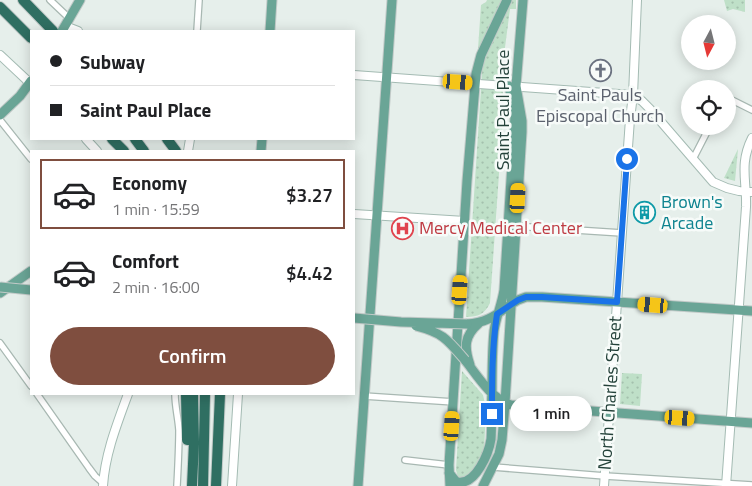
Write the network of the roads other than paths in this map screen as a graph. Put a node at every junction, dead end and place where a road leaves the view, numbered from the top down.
1 (24, 0) edge
2 (50, 0) edge
3 (80, 0) edge
4 (199, 0) edge
5 (272, 0) edge
6 (392, 0) edge
7 (508, 0) edge
8 (523, 0) edge
9 (637, 0) edge
10 (0, 7) edge
11 (60, 27) edge
12 (74, 30) edge
13 (197, 30) edge
14 (270, 30) edge
15 (30, 37) edge
16 (0, 54) edge
17 (355, 75) edge
18 (386, 77) junction
19 (30, 82) edge
20 (30, 84) edge
21 (475, 84) junction
22 (512, 86) junction
23 (633, 95) junction
24 (736, 102) edge
25 (752, 110) edge
26 (0, 115) edge
27 (0, 120) edge
28 (706, 135) edge
29 (752, 138) edge
30 (87, 140) edge
31 (113, 140) edge
32 (96, 150) edge
33 (123, 150) edge
34 (30, 158) edge
35 (694, 159) junction
36 (748, 191) edge
37 (355, 214) edge
38 (376, 215) junction
39 (465, 221) junction
40 (512, 226) junction
41 (622, 233) junction
42 (30, 271) edge
43 (0, 287) edge
44 (30, 290) edge
45 (0, 294) edge
46 (617, 302) junction
47 (512, 304) junction
48 (739, 310) junction
49 (752, 311) edge
50 (497, 314) junction
51 (355, 317) edge
52 (355, 317) edge
53 (369, 317) junction
54 (401, 322) junction
55 (479, 323) junction
56 (509, 337) junction
57 (0, 343) edge
58 (468, 363) junction
59 (30, 385) edge
60 (492, 392) junction
61 (38, 395) edge
62 (128, 395) edge
63 (175, 395) edge
64 (186, 395) edge
65 (193, 395) edge
66 (205, 395) edge
67 (220, 395) edge
68 (238, 395) edge
69 (364, 396) junction
70 (454, 402) junction
71 (505, 403) junction
72 (609, 413) junction
73 (731, 422) junction
74 (752, 424) edge
75 (405, 460) dead end
76 (493, 466) junction
77 (449, 469) junction
78 (605, 476) junction
79 (103, 485) edge
80 (726, 485) edge
81 (752, 485) edge
82 (177, 486) edge
83 (188, 486) edge
84 (192, 486) edge
85 (203, 486) edge
86 (216, 486) edge
87 (232, 486) edge
88 (358, 486) edge
89 (450, 486) edge
90 (484, 486) edge
91 (604, 486) edge

1 - 11 highway
2 - 11 street
3 - 11 main road
4 - 13 street
5 - 14 main road
6 - 18 main road
7 - 21 main road
8 - 22 main road, Saint Paul Place
9 - 23 main road, North Charles Street
10 - 15 highway
11 - 12 main road
16 - 19 main road
17 - 18 main road
18 - 21 main road
18 - 38 main road
20 - 26 main road
21 - 22 main road
21 - 39 main road
22 - 23 main road
22 - 40 main road, Saint Paul Place
23 - 35 main road
23 - 41 main road, North Charles Street
24 - 25 street
27 - 34 street
28 - 35 street
29 - 36 main road
30 - 32 main road
31 - 33 highway
35 - 36 main road
36 - 48 main road
37 - 38 main road
38 - 39 main road
38 - 53 main road
39 - 70 main road
40 - 41 street
40 - 47 main road, Saint Paul Place
40 - 50 main road, Saint Paul Place
41 - 46 main road, North Charles Street
42 - 45 main road
43 - 44 main road, bridge
46 - 47 main road
46 - 48 main road
46 - 72 main road, North Charles Street
47 - 50 main road
47 - 56 main road, Saint Paul Place
48 - 49 main road
48 - 73 main road
50 - 55 main road
50 - 56 main road
50 - 60 main road, Saint Paul Place
51 - 53 street
52 - 54 main road, bridge
53 - 69 main road
54 - 55 main road, bridge
54 - 58 main road, bridge
55 - 58 main road
56 - 71 main road, Saint Paul Place
57 - 59 street
58 - 60 main road
60 - 71 main road
60 - 77 main road, Saint Paul Place
61 - 79 street
62 - 79 main road
63 - 82 street
64 - 83 highway
65 - 84 highway
66 - 85 highway
67 - 86 highway
68 - 87 main road
69 - 70 street
69 - 88 main road
70 - 77 main road
71 - 72 main road
71 - 76 main road, Saint Paul Place
72 - 73 main road
72 - 78 main road, North Charles Street
73 - 74 main road
73 - 80 main road
75 - 77 street
76 - 78 street
76 - 90 main road, Saint Paul Place
77 - 89 main road
78 - 80 street
78 - 91 main road, North Charles Street
80 - 81 street

